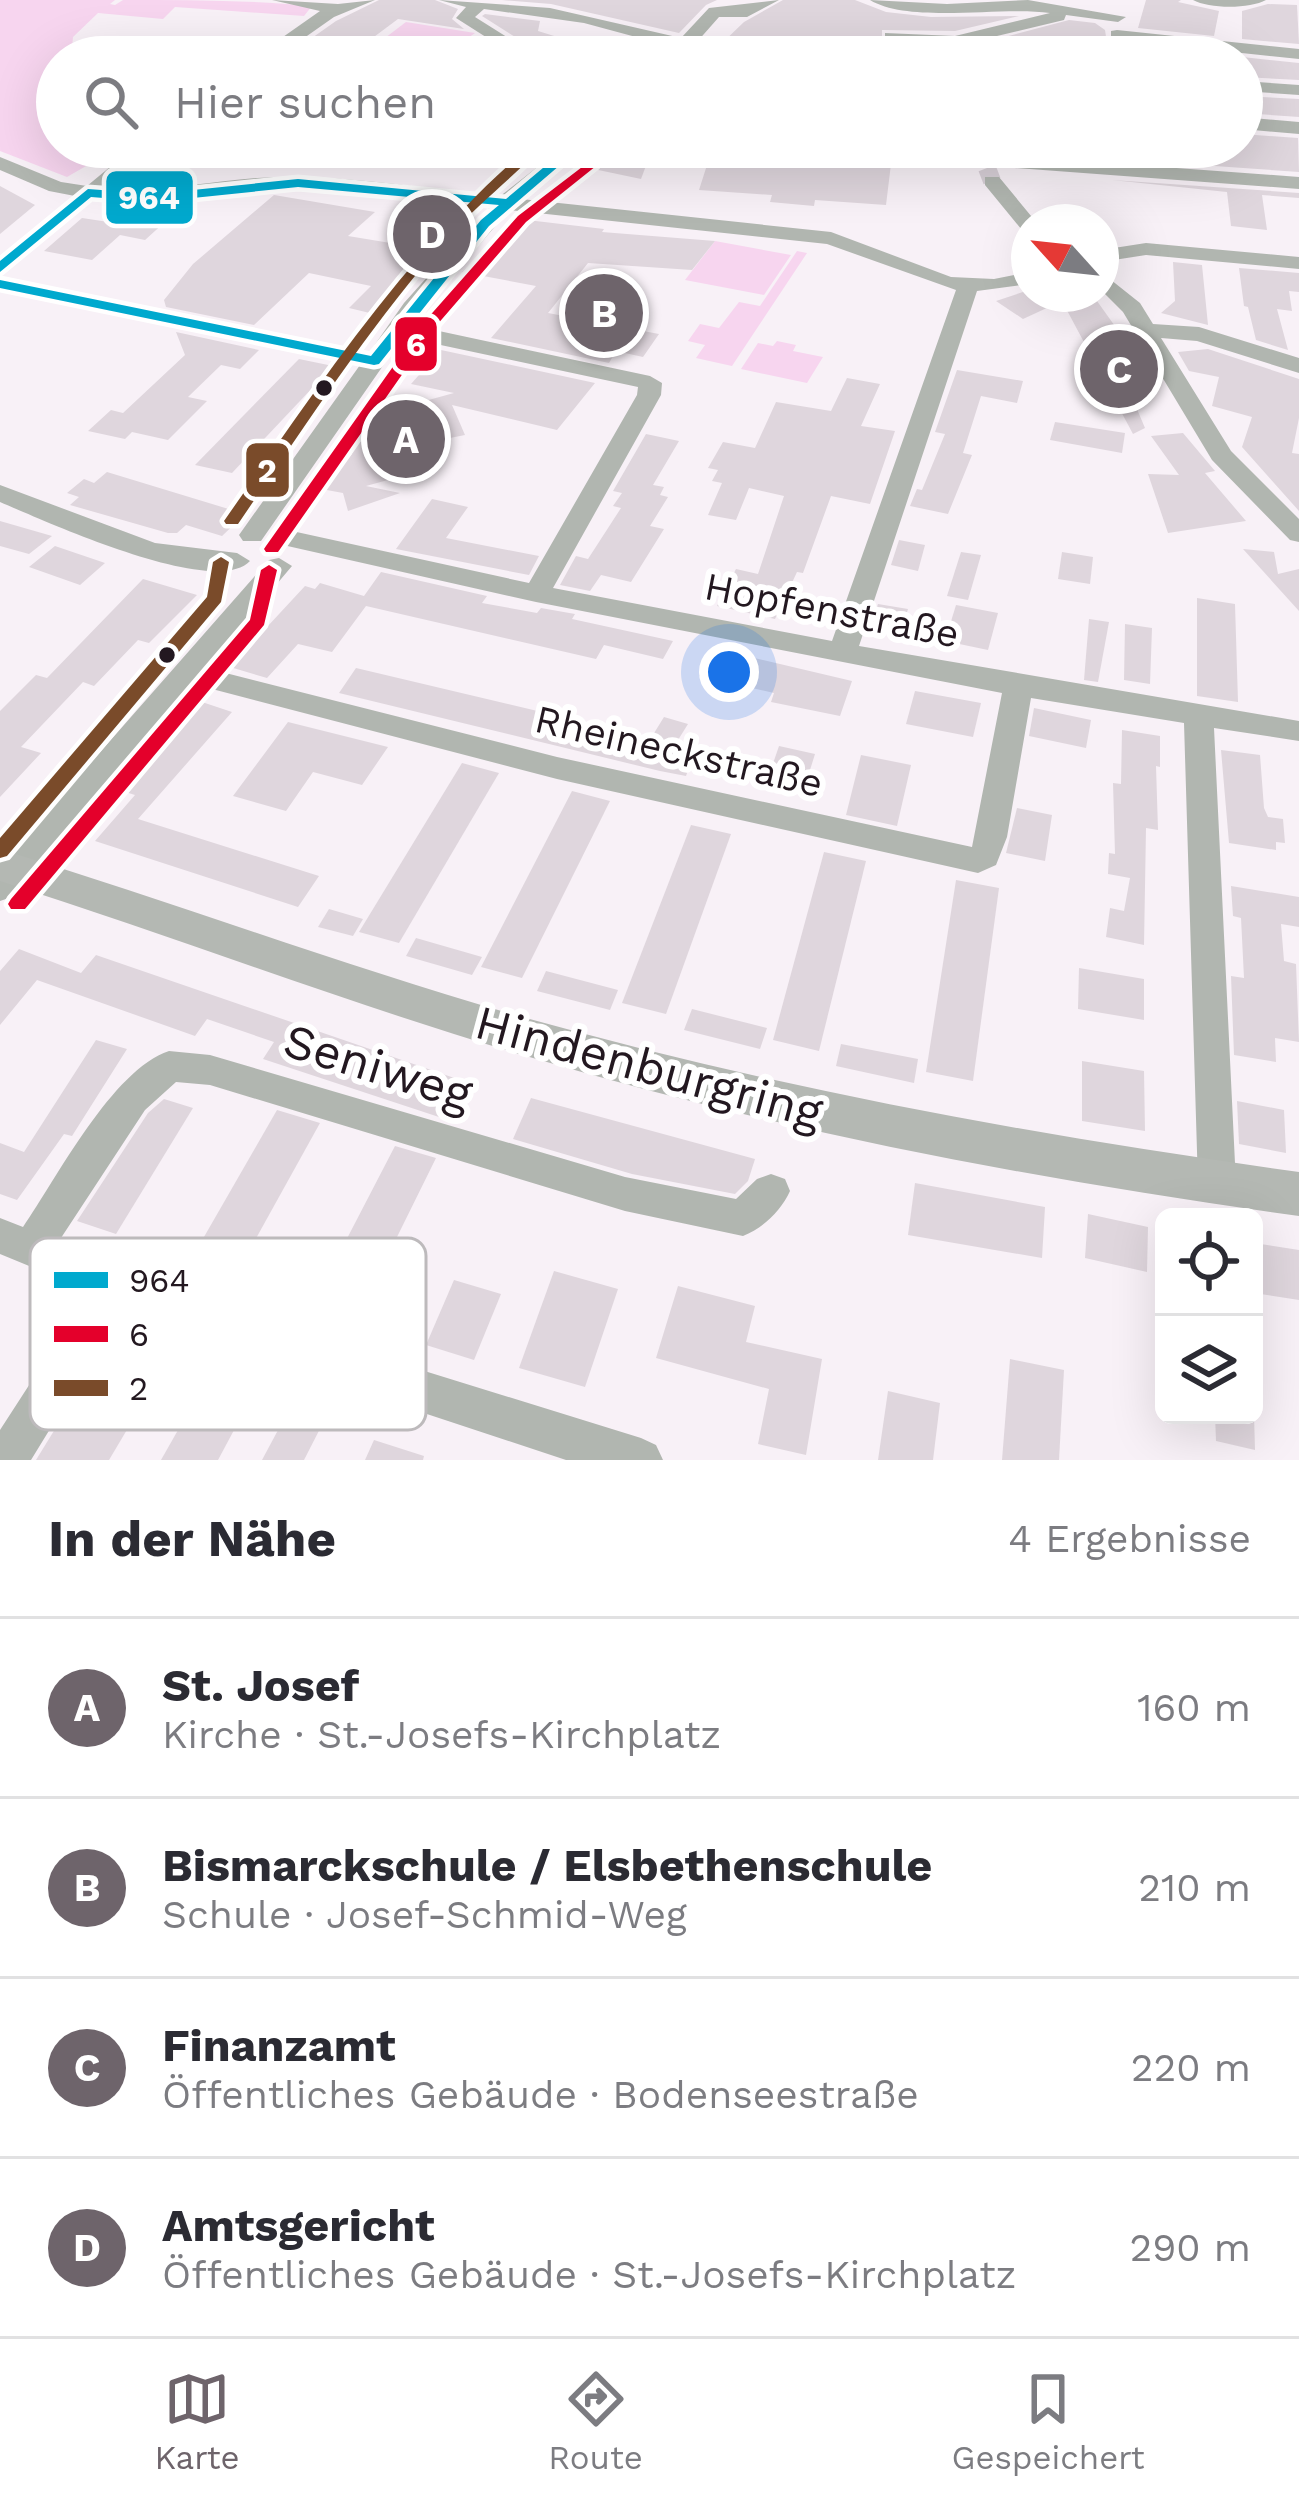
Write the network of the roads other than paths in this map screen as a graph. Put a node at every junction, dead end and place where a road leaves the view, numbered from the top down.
1 (280, 0) edge
2 (367, 0) edge
3 (447, 0) edge
4 (571, 0) edge
5 (878, 0) edge
6 (1201, 0) edge
7 (1258, 0) edge
8 (481, 4) junction
9 (762, 5) edge
10 (714, 6) edge
11 (916, 6) junction
12 (338, 9) junction
13 (553, 12) junction
14 (1065, 12) junction
15 (1119, 21) edge
16 (297, 36) edge
17 (495, 36) edge
18 (658, 36) edge
19 (693, 36) edge
20 (890, 36) edge
21 (975, 36) edge
22 (1201, 36) edge
23 (1263, 47) edge
24 (1299, 54) edge
25 (1263, 87) edge
26 (1299, 90) edge
27 (1263, 125) edge
28 (1299, 128) edge
29 (0, 163) edge
30 (120, 168) edge
31 (549, 168) edge
32 (986, 168) tunnel mouth
33 (1118, 168) edge
34 (1299, 183) edge
35 (88, 193) junction
36 (506, 202) junction
37 (1013, 204) edge
38 (1119, 253) edge
39 (1299, 263) edge
40 (0, 268) edge
41 (1011, 280) edge
42 (0, 284) edge
43 (968, 286) junction
44 (1119, 299) edge
45 (396, 329) junction
46 (1146, 330) junction
47 (374, 361) junction
48 (1299, 366) edge
49 (0, 494) edge
50 (283, 494) junction
51 (1299, 534) edge
52 (286, 550) junction
53 (244, 551) junction
54 (536, 593) junction
55 (238, 608) junction
56 (843, 651) junction
57 (186, 674) junction
58 (1018, 686) junction
59 (1199, 717) junction
60 (1299, 731) edge
61 (5, 875) edge
62 (1217, 1184) junction
63 (772, 1191) dead end
64 (1299, 1194) edge
65 (15, 1243) edge
66 (426, 1395) edge
67 (30, 1422) edge
68 (6, 1460) edge
69 (641, 1460) edge

1 - 12 street
2 - 12 street
3 - 8 street
4 - 13 street
5 - 11 street
6 - 7 street
8 - 13 street
8 - 17 street
9 - 10 street
10 - 19 street
11 - 14 street
11 - 20 street
12 - 16 street
13 - 18 street
14 - 15 street
14 - 21 street
15 - 22 street
23 - 24 street
25 - 26 street
27 - 28 street
29 - 35 street
30 - 35 street
31 - 36 street
32 - 37 street
33 - 34 street
35 - 36 street
35 - 40 street
36 - 43 street
36 - 45 street
38 - 39 street
41 - 43 street
42 - 47 street
43 - 56 street
44 - 46 street
45 - 47 street
45 - 54 street
46 - 48 street
46 - 51 street
47 - 50 street
49 - 53 street
50 - 52 street
50 - 53 street
52 - 53 street, Hopfenstraße
52 - 54 street, Hopfenstraße
52 - 55 street
53 - 55 street
54 - 56 street, Hopfenstraße
55 - 57 street
56 - 58 street, Hopfenstraße
57 - 58 street, Rheineckstraße
57 - 61 street
58 - 59 street, Hopfenstraße
59 - 60 street, Hopfenstraße
59 - 62 street
61 - 62 main road, Hindenburgring
62 - 64 main road, Hindenburgring
63 - 65 street, Seniweg
66 - 69 street
67 - 68 street

